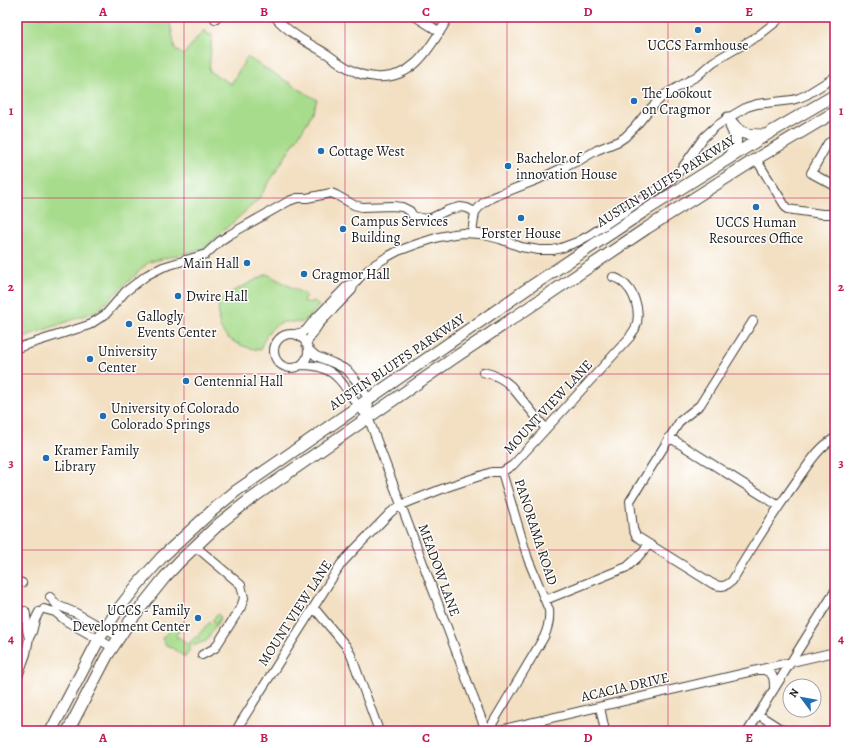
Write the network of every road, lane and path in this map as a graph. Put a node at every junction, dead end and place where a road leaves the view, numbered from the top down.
1 (275, 17) edge
2 (416, 17) edge
3 (449, 17) edge
4 (777, 21) dead end
5 (440, 32) junction
6 (835, 77) edge
7 (835, 95) edge
8 (835, 112) edge
9 (728, 118) junction
10 (766, 135) junction
11 (835, 139) edge
12 (728, 159) junction
13 (756, 160) junction
14 (835, 186) edge
15 (835, 208) edge
16 (475, 212) junction
17 (472, 233) junction
18 (613, 277) dead end
19 (354, 284) junction
20 (753, 321) dead end
21 (295, 334) junction
22 (307, 347) junction
23 (17, 348) edge
24 (301, 365) junction
25 (484, 372) dead end
26 (369, 398) junction
27 (358, 406) junction
28 (368, 417) junction
29 (546, 429) junction
30 (669, 437) junction
31 (835, 438) edge
32 (502, 472) junction
33 (401, 505) junction
34 (779, 506) junction
35 (649, 544) junction
36 (196, 546) junction
37 (835, 591) edge
38 (50, 597) dead end
39 (545, 600) junction
40 (314, 608) junction
41 (25, 611) dead end
42 (106, 629) junction
43 (119, 637) junction
44 (29, 638) junction
45 (99, 639) junction
46 (112, 647) junction
47 (835, 652) edge
48 (202, 655) dead end
49 (791, 663) junction
50 (762, 669) junction
51 (17, 679) edge
52 (774, 689) junction
53 (600, 707) junction
54 (758, 714) junction
55 (51, 731) edge
56 (68, 731) edge
57 (236, 731) edge
58 (379, 731) edge
59 (487, 731) edge
60 (495, 731) edge
61 (605, 731) edge
62 (748, 731) edge
63 (784, 731) edge

1 - 5 street
2 - 5 street
3 - 5 street
4 - 16 street
6 - 9 street
7 - 10 main road, AUSTIN BLUFFS PARKWAY
8 - 13 main road, AUSTIN BLUFFS PARKWAY
9 - 10 main road
9 - 12 main road
9 - 17 street
10 - 12 main road, AUSTIN BLUFFS PARKWAY
10 - 13 main road
11 - 14 street
12 - 26 main road, AUSTIN BLUFFS PARKWAY
13 - 15 street
13 - 28 main road, AUSTIN BLUFFS PARKWAY
16 - 17 street
16 - 23 street
17 - 19 street
18 - 29 street, MOUNT VIEW LANE
19 - 21 street
19 - 22 street
20 - 30 street
21 - 22 street
21 - 24 street
22 - 24 street
22 - 26 street
24 - 27 street, MEADOW LANE
25 - 29 street
26 - 27 main road, AUSTIN BLUFFS PARKWAY
26 - 28 street, MEADOW LANE
27 - 28 street, MEADOW LANE
27 - 42 main road, AUSTIN BLUFFS PARKWAY
28 - 33 street, MEADOW LANE
28 - 36 main road, AUSTIN BLUFFS PARKWAY
29 - 32 street, MOUNT VIEW LANE
30 - 34 street
30 - 35 street
31 - 34 street
32 - 33 street, MOUNT VIEW LANE
32 - 39 street, PANORAMA ROAD
33 - 40 street, MOUNT VIEW LANE
33 - 59 street, MEADOW LANE
34 - 35 street
35 - 39 street
36 - 43 main road, AUSTIN BLUFFS PARKWAY
36 - 48 street
37 - 49 street
38 - 42 street
39 - 59 street, PANORAMA ROAD
40 - 57 street, MOUNT VIEW LANE
40 - 58 street
41 - 44 street
42 - 43 street
42 - 45 main road, AUSTIN BLUFFS PARKWAY
43 - 46 main road, AUSTIN BLUFFS PARKWAY
44 - 45 street
44 - 51 street
45 - 46 street
45 - 55 main road, AUSTIN BLUFFS PARKWAY
46 - 56 main road, AUSTIN BLUFFS PARKWAY
47 - 49 street, ACACIA DRIVE
49 - 50 street, ACACIA DRIVE
49 - 52 street
50 - 52 street
50 - 53 street, ACACIA DRIVE
52 - 54 street
53 - 60 street, ACACIA DRIVE
53 - 61 street
54 - 62 street
54 - 63 street

